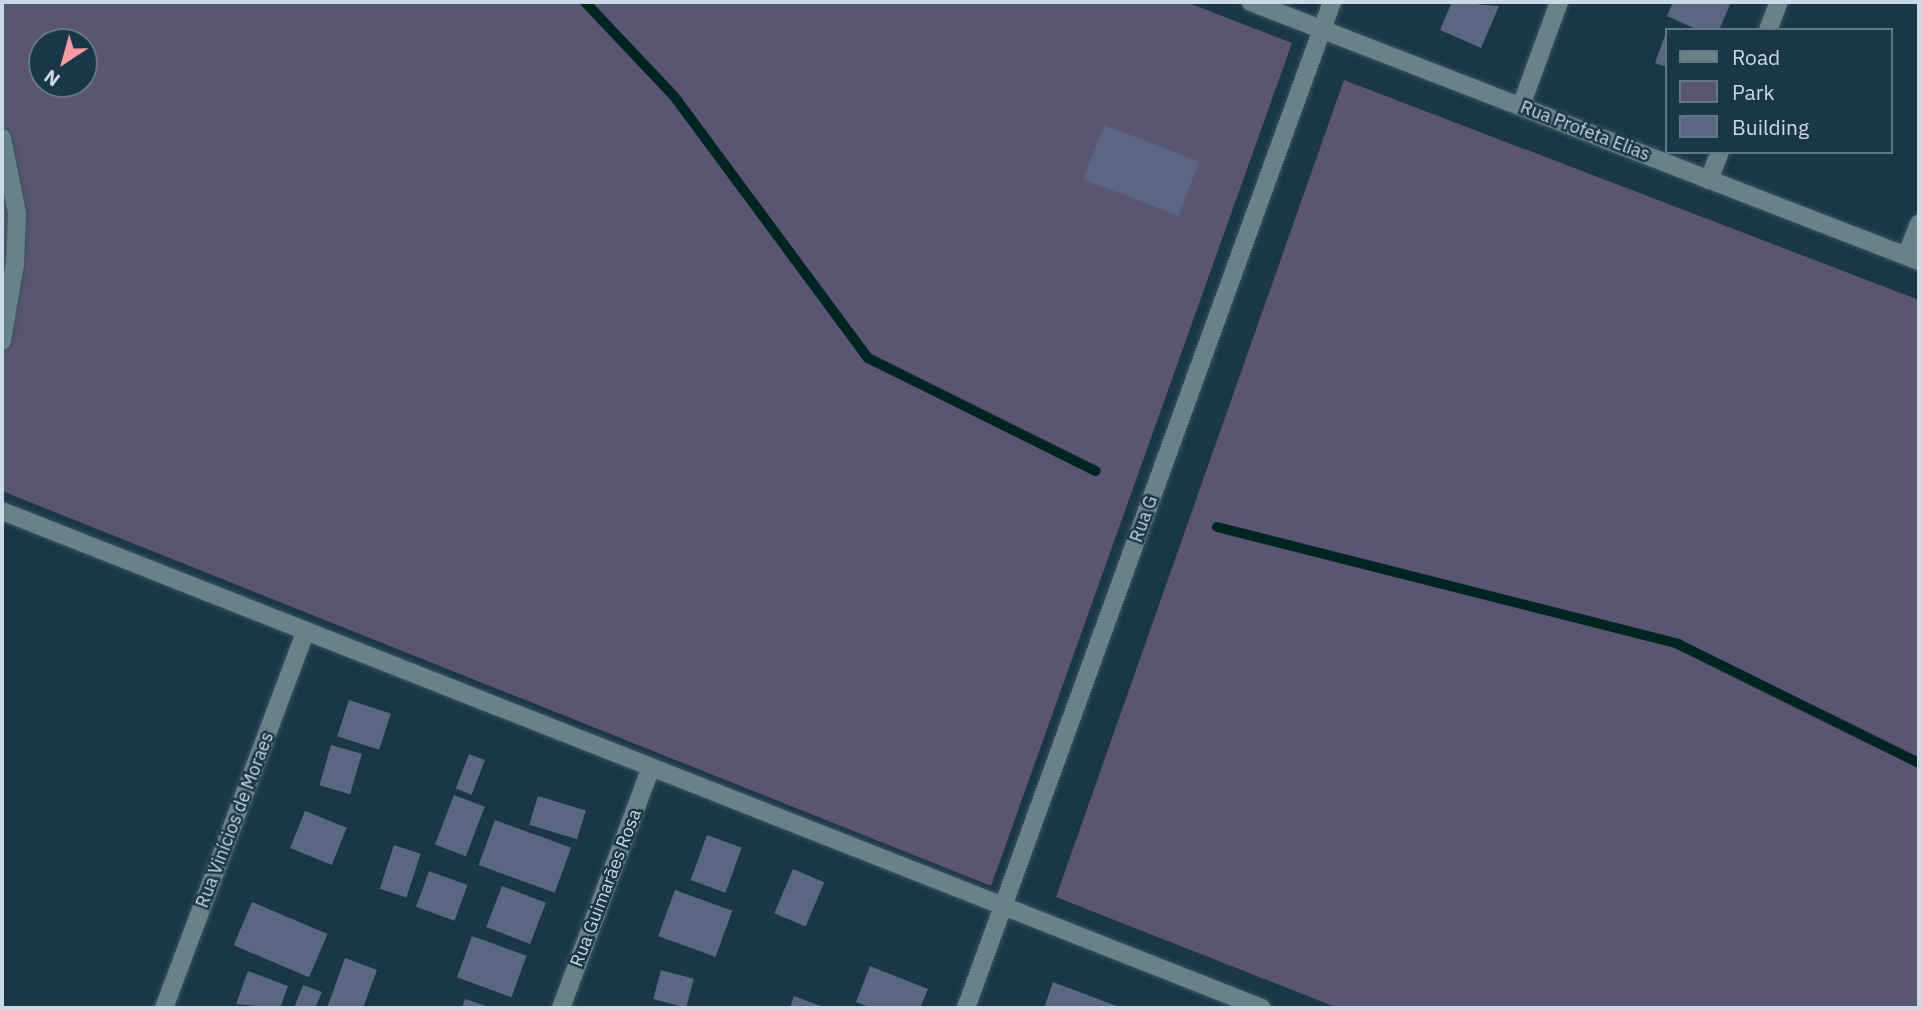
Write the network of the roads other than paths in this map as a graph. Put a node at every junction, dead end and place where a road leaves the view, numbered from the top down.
1 (1251, 2) edge
2 (1332, 2) edge
3 (1559, 2) edge
4 (1779, 2) edge
5 (1769, 28) edge
6 (1322, 29) junction
7 (1521, 106) junction
8 (2, 138) edge
9 (1719, 154) edge
10 (1709, 180) junction
11 (1919, 223) edge
12 (1913, 258) edge
13 (2, 341) edge
14 (2, 511) edge
15 (306, 631) junction
16 (651, 767) junction
17 (1004, 905) junction
18 (164, 1008) edge
19 (561, 1008) edge
20 (966, 1008) edge
21 (1262, 1008) edge

1 - 6 street, Rua Profeta Elias
2 - 6 street, Rua G
3 - 7 street
4 - 5 street
6 - 7 street, Rua Profeta Elias
6 - 17 street, Rua G
7 - 10 street, Rua Profeta Elias
8 - 13 street
9 - 10 street
10 - 12 street, Rua Profeta Elias
11 - 12 street
14 - 15 street
15 - 16 street
15 - 18 street, Rua Vinícios de Moraes
16 - 17 street
16 - 19 street, Rua Guimarães Rosa
17 - 20 street, Rua G
17 - 21 street

